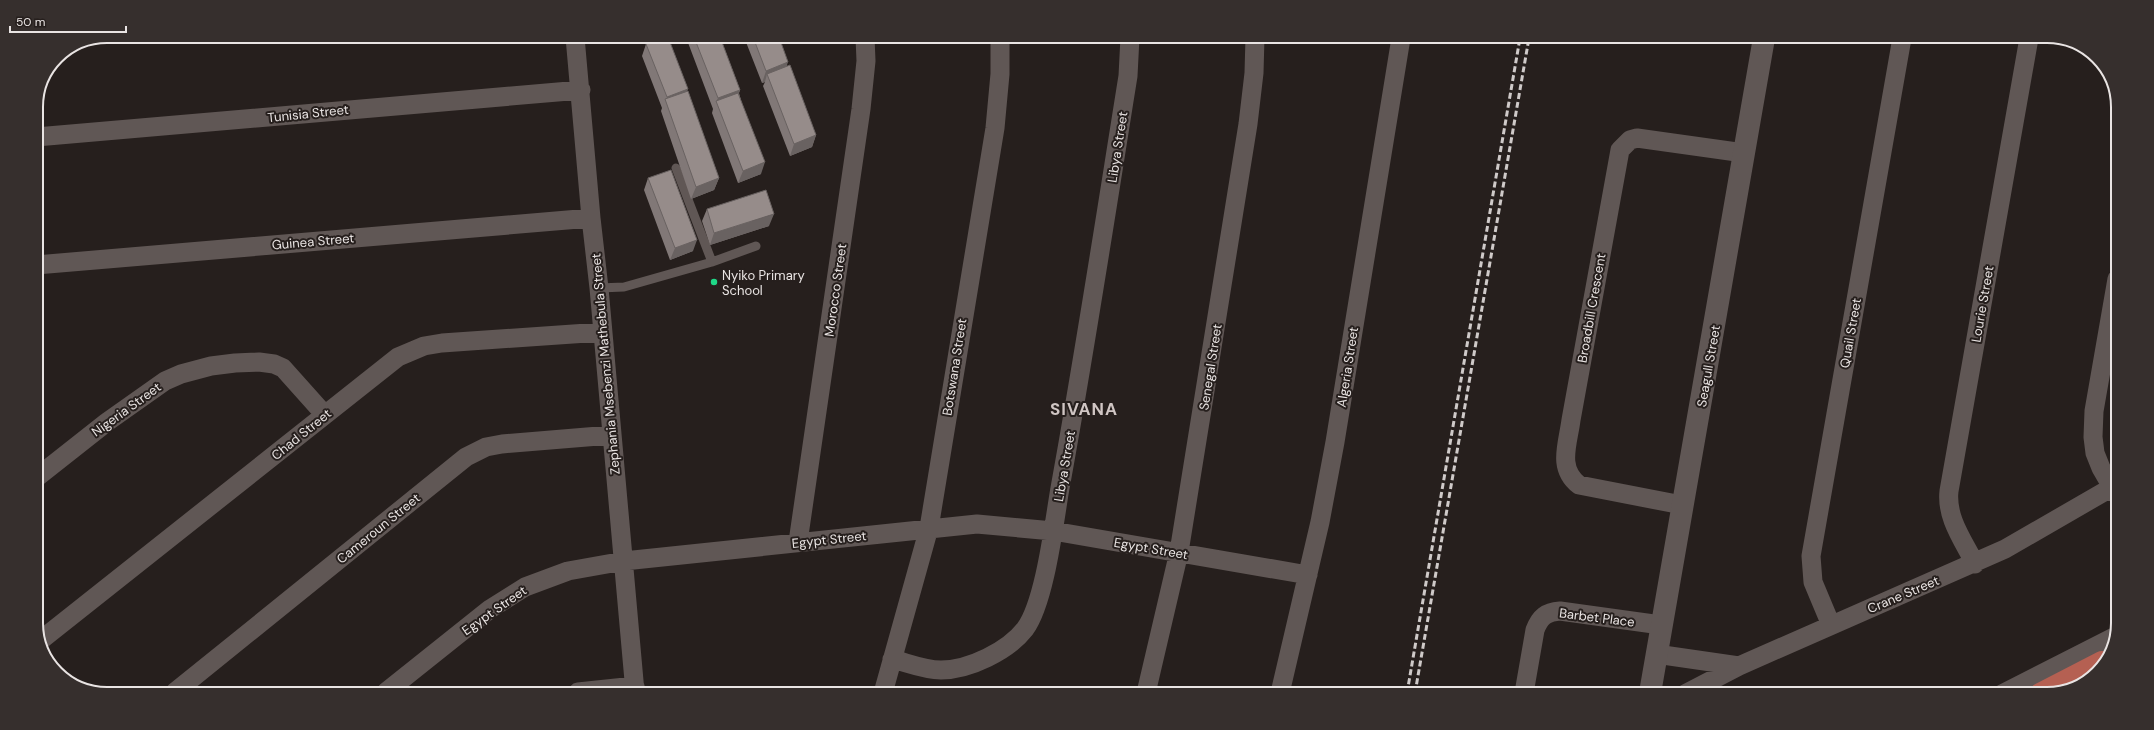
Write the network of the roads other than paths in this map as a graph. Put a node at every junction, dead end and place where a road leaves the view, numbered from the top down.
1 (575, 43) edge
2 (865, 43) edge
3 (1000, 43) edge
4 (1130, 43) edge
5 (1255, 43) edge
6 (1400, 43) edge
7 (1763, 43) edge
8 (1901, 43) edge
9 (2027, 43) edge
10 (581, 90) junction
11 (43, 136) edge
12 (1744, 153) junction
13 (676, 168) dead end
14 (591, 218) junction
15 (756, 246) dead end
16 (712, 262) junction
17 (43, 263) edge
18 (599, 288) junction
19 (2111, 313) edge
20 (602, 332) junction
21 (325, 415) junction
22 (611, 435) junction
23 (43, 473) edge
24 (2111, 482) edge
25 (2111, 491) edge
26 (1682, 504) junction
27 (929, 528) junction
28 (1052, 531) junction
29 (798, 542) junction
30 (1179, 552) junction
31 (624, 561) junction
32 (1975, 564) junction
33 (1308, 575) junction
34 (1662, 625) junction
35 (1831, 625) junction
36 (45, 637) edge
37 (2109, 640) edge
38 (1656, 654) junction
39 (892, 659) junction
40 (1738, 666) junction
41 (2094, 666) edge
42 (2055, 686) edge
43 (181, 687) edge
44 (392, 687) edge
45 (635, 687) edge
46 (884, 687) edge
47 (1147, 687) edge
48 (1281, 687) edge
49 (1525, 687) edge
50 (1651, 687) edge
51 (1698, 687) edge
52 (2016, 687) edge

1 - 10 street, Zephania Msebenzi Mathebula Street
2 - 29 street, Morocco Street
3 - 27 street, Botswana Street
4 - 28 street, Libya Street
5 - 30 street, Senegal Street
6 - 33 street, Algeria Street
7 - 12 street, Seagull Street
8 - 35 street, Quail Street
9 - 32 street, Lourie Street
10 - 11 street, Tunisia Street
10 - 14 street, Zephania Msebenzi Mathebula Street
12 - 26 street, Seagull Street
12 - 26 street, Broadbill Crescent
13 - 16 lane
14 - 17 street, Guinea Street
14 - 18 street, Zephania Msebenzi Mathebula Street
15 - 16 lane
16 - 18 lane
18 - 20 street, Zephania Msebenzi Mathebula Street
19 - 24 street
20 - 21 street, Chad Street
20 - 22 street, Zephania Msebenzi Mathebula Street
21 - 23 street, Nigeria Street
21 - 36 street, Chad Street
22 - 31 street, Zephania Msebenzi Mathebula Street
22 - 43 street, Cameroun Street
25 - 32 street, Crane Street
26 - 34 street, Seagull Street
27 - 28 street, Egypt Street
27 - 29 street, Egypt Street
27 - 39 street, Botswana Street
28 - 30 street, Egypt Street
28 - 39 street, Libya Street
29 - 31 street, Egypt Street
30 - 33 street, Egypt Street
30 - 47 street, Senegal Street
31 - 44 street, Egypt Street
31 - 45 street, Zephania Msebenzi Mathebula Street
32 - 35 street, Crane Street
33 - 48 street, Algeria Street
34 - 38 street, Seagull Street
34 - 49 street, Barbet Place
35 - 40 street, Crane Street
37 - 52 street
38 - 40 street
38 - 50 street, Seagull Street
39 - 46 street, Botswana Street
40 - 51 street, Crane Street
41 - 42 main road

